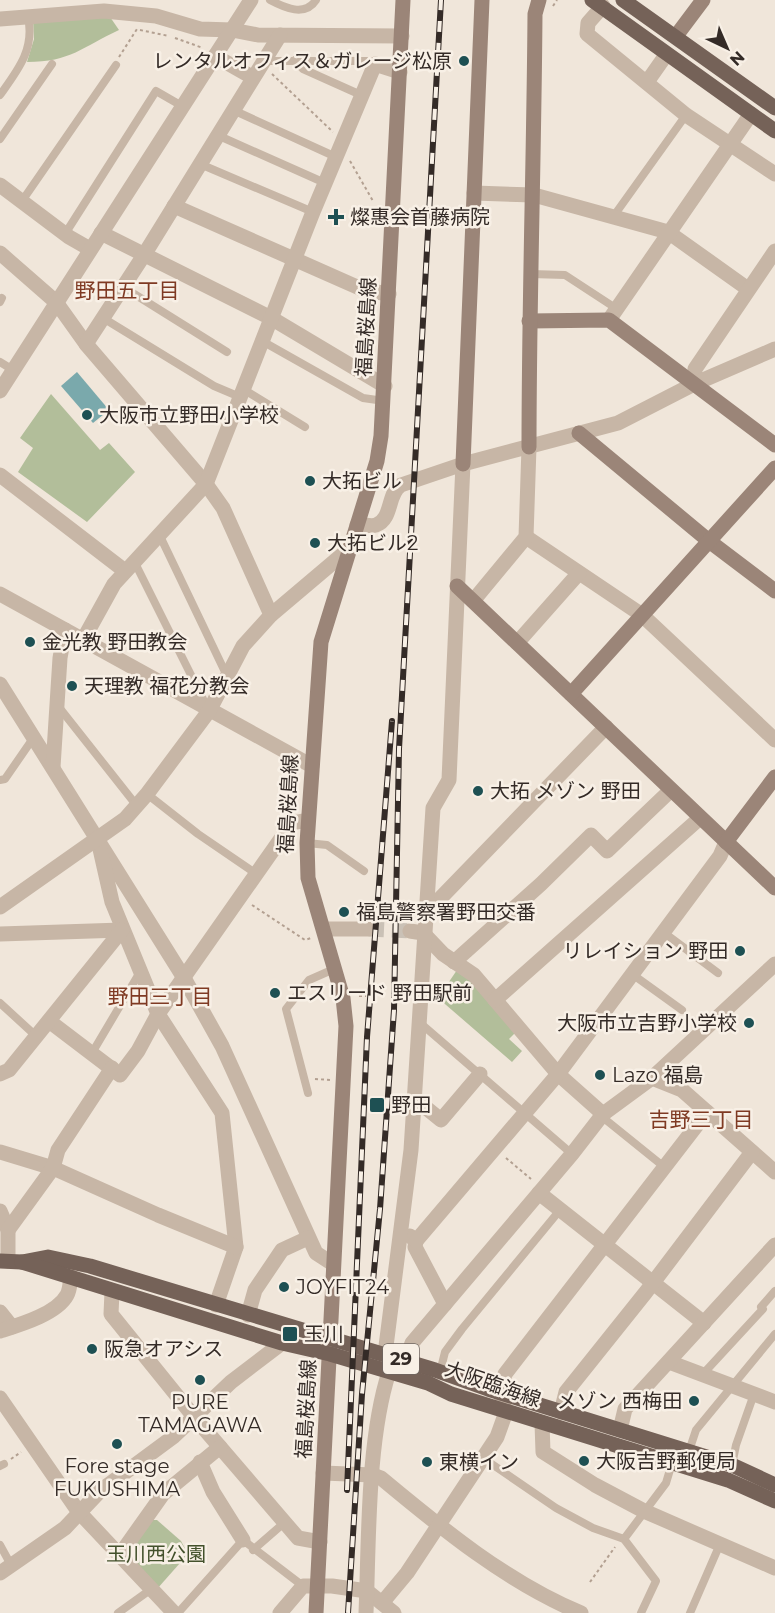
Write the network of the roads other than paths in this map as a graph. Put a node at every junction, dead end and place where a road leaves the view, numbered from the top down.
1 (251, 0) edge
2 (270, 0) edge
3 (316, 0) edge
4 (403, 0) edge
5 (482, 0) edge
6 (623, 0) edge
7 (703, 0) edge
8 (546, 3) edge
9 (597, 3) edge
10 (28, 17) junction
11 (0, 19) edge
12 (232, 30) junction
13 (280, 35) junction
14 (402, 36) junction
15 (675, 36) junction
16 (216, 54) junction
17 (666, 55) junction
18 (295, 60) junction
19 (52, 64) dead end
20 (375, 64) junction
21 (116, 65) road end
22 (259, 69) junction
23 (400, 72) junction
24 (647, 82) junction
25 (0, 95) edge
26 (362, 95) junction
27 (182, 106) junction
28 (775, 108) edge
29 (233, 110) junction
30 (751, 114) junction
31 (686, 115) junction
32 (775, 131) edge
33 (217, 135) junction
34 (0, 139) edge
35 (728, 145) junction
36 (336, 157) junction
37 (200, 164) junction
38 (775, 174) edge
39 (325, 183) junction
40 (0, 185) edge
41 (474, 193) junction
42 (534, 195) junction
43 (22, 201) junction
44 (174, 206) junction
45 (313, 212) junction
46 (613, 217) junction
47 (668, 232) junction
48 (101, 233) junction
49 (65, 234) junction
50 (90, 249) junction
51 (775, 251) edge
52 (0, 253) edge
53 (144, 255) junction
54 (294, 259) junction
55 (531, 274) junction
56 (123, 287) junction
57 (748, 289) junction
58 (389, 294) junction
59 (56, 302) junction
60 (613, 314) junction
61 (103, 318) junction
62 (271, 318) junction
63 (529, 321) junction
64 (262, 341) junction
65 (86, 344) junction
66 (775, 349) edge
67 (227, 352) dead end
68 (7, 366) edge
69 (694, 384) junction
70 (0, 391) edge
71 (242, 393) junction
72 (384, 393) junction
73 (305, 427) dead end
74 (579, 433) junction
75 (775, 445) edge
76 (529, 447) junction
77 (463, 464) junction
78 (775, 468) edge
79 (0, 475) edge
80 (206, 484) junction
81 (357, 525) junction
82 (159, 534) junction
83 (526, 537) junction
84 (709, 541) junction
85 (349, 549) junction
86 (130, 566) junction
87 (579, 573) junction
88 (457, 586) junction
89 (775, 591) edge
90 (0, 594) edge
91 (472, 601) junction
92 (271, 615) junction
93 (642, 615) junction
94 (65, 630) junction
95 (83, 640) junction
96 (517, 643) junction
97 (227, 676) junction
98 (0, 684) edge
99 (571, 694) junction
100 (57, 704) junction
101 (209, 711) junction
102 (606, 727) junction
103 (34, 737) junction
104 (775, 740) edge
105 (312, 766) junction
106 (53, 767) junction
107 (775, 777) edge
108 (0, 780) edge
109 (671, 790) junction
110 (142, 800) junction
111 (700, 818) junction
112 (308, 820) junction
113 (98, 838) junction
114 (726, 842) junction
115 (307, 843) junction
116 (364, 871) dead end
117 (255, 873) junction
118 (773, 883) edge
119 (0, 907) edge
120 (428, 911) junction
121 (324, 929) junction
122 (369, 929) tunnel mouth
123 (122, 930) junction
124 (416, 932) junction
125 (663, 932) junction
126 (0, 934) edge
127 (454, 962) junction
128 (775, 964) edge
129 (335, 969) junction
130 (140, 972) junction
131 (718, 973) dead end
132 (632, 974) junction
133 (184, 978) junction
134 (495, 1000) junction
135 (0, 1003) edge
136 (682, 1010) dead end
137 (158, 1014) junction
138 (49, 1021) junction
139 (418, 1021) junction
140 (36, 1036) junction
141 (92, 1053) junction
142 (1, 1072) edge
143 (116, 1072) junction
144 (480, 1074) junction
145 (558, 1074) junction
146 (652, 1078) junction
147 (308, 1093) dead end
148 (414, 1098) junction
149 (525, 1112) junction
150 (707, 1112) junction
151 (603, 1114) junction
152 (0, 1152) edge
153 (752, 1152) junction
154 (572, 1154) junction
155 (663, 1166) junction
156 (53, 1168) junction
157 (775, 1172) edge
158 (541, 1191) junction
159 (560, 1210) junction
160 (3, 1218) edge
161 (400, 1228) junction
162 (308, 1238) junction
163 (416, 1241) junction
164 (604, 1244) junction
165 (775, 1246) edge
166 (236, 1247) junction
167 (10, 1261) edge
168 (333, 1264) junction
169 (71, 1276) junction
170 (652, 1282) junction
171 (775, 1291) edge
172 (112, 1292) junction
173 (445, 1304) junction
174 (216, 1305) junction
175 (0, 1312) edge
176 (248, 1315) junction
177 (704, 1323) junction
178 (6, 1329) edge
179 (775, 1334) edge
180 (331, 1338) junction
181 (282, 1343) junction
182 (330, 1354) junction
183 (385, 1354) junction
184 (406, 1361) junction
185 (669, 1362) junction
186 (389, 1372) junction
187 (440, 1372) junction
188 (702, 1375) junction
189 (733, 1386) junction
190 (500, 1393) junction
191 (754, 1394) junction
192 (0, 1398) edge
193 (775, 1402) edge
194 (506, 1412) junction
195 (561, 1412) junction
196 (195, 1419) junction
197 (542, 1423) junction
198 (620, 1430) junction
199 (220, 1447) junction
200 (689, 1451) junction
201 (483, 1458) junction
202 (200, 1462) junction
203 (672, 1463) junction
204 (732, 1465) junction
205 (323, 1473) junction
206 (373, 1475) junction
207 (775, 1485) edge
208 (775, 1501) edge
209 (78, 1511) junction
210 (644, 1511) junction
211 (284, 1523) junction
212 (438, 1526) junction
213 (624, 1539) junction
214 (320, 1542) junction
215 (720, 1544) junction
216 (0, 1545) edge
217 (248, 1545) junction
218 (119, 1556) junction
219 (775, 1568) edge
220 (6, 1569) edge
221 (310, 1586) junction
222 (150, 1590) junction
223 (367, 1591) junction
224 (382, 1603) junction
225 (548, 1607) edge
226 (118, 1613) edge
227 (176, 1613) edge
228 (280, 1613) edge
229 (316, 1613) edge
230 (366, 1613) edge
231 (394, 1613) edge
232 (581, 1613) edge
233 (641, 1613) edge
234 (690, 1613) edge

1 - 12 street
2 - 3 lane
4 - 14 street, 福島桜島線
5 - 41 street
6 - 15 main road
7 - 15 street
8 - 42 street
9 - 17 main road
9 - 24 street
10 - 11 street
10 - 12 street
10 - 25 lane
12 - 13 street
12 - 16 street
13 - 14 street
13 - 22 street
14 - 23 street, 福島桜島線
15 - 28 main road
16 - 22 street
16 - 27 street
17 - 24 street
17 - 30 main road
18 - 20 lane
18 - 22 lane
18 - 26 lane
19 - 34 lane
20 - 23 street
20 - 26 street
21 - 43 lane
22 - 29 street
23 - 58 street, 福島桜島線
24 - 31 street
26 - 36 street
27 - 48 street
27 - 49 lane
29 - 33 street
29 - 36 lane
30 - 32 main road
30 - 35 street
31 - 35 street
31 - 46 lane
33 - 37 street
33 - 39 lane
35 - 38 street
35 - 47 street
36 - 39 street
37 - 44 street
37 - 45 lane
39 - 45 street
40 - 43 street
41 - 42 street
41 - 77 street
42 - 46 street
42 - 55 street
43 - 49 street
44 - 53 street
44 - 54 street
45 - 54 street
46 - 47 street
47 - 57 street
47 - 60 street
48 - 50 street
48 - 53 street
49 - 50 street
50 - 59 street
51 - 57 street
52 - 59 street
53 - 56 street
53 - 62 street
54 - 58 street
54 - 62 street
55 - 60 lane
55 - 63 street
56 - 61 street
56 - 67 lane
57 - 69 street
58 - 72 street, 福島桜島線
59 - 65 street
59 - 68 street
60 - 63 street
60 - 69 street
61 - 65 street
61 - 71 lane
62 - 64 street
62 - 72 street
63 - 76 street
64 - 71 street
64 - 72 lane
65 - 80 street
66 - 69 street
68 - 70 street
69 - 74 street
69 - 75 street
71 - 73 lane
71 - 80 street
72 - 81 street, 福島桜島線
74 - 76 street
74 - 84 street
76 - 77 street
76 - 83 street
77 - 81 street
77 - 88 street
78 - 84 street
79 - 86 street
80 - 82 street
80 - 92 street
81 - 85 street, 福島桜島線
82 - 86 street
82 - 97 lane
83 - 87 street
83 - 91 street
84 - 89 street
84 - 93 street
85 - 92 street
85 - 105 street, 福島桜島線
86 - 95 street
86 - 101 lane
87 - 93 street
87 - 96 street
88 - 91 street
88 - 120 street
90 - 94 street
91 - 96 street
92 - 97 street
93 - 99 street
93 - 104 street
94 - 95 street
94 - 100 street
95 - 101 street
96 - 99 street
97 - 101 street
98 - 103 street
99 - 102 street
100 - 106 street
100 - 110 lane
101 - 105 street
101 - 110 street
102 - 109 street
102 - 120 street
103 - 106 street
103 - 108 lane
105 - 112 street, 福島桜島線
106 - 113 street
107 - 114 street
109 - 111 street
109 - 127 street
110 - 113 street
110 - 117 lane
111 - 114 street
111 - 134 street
112 - 115 street, 福島桜島線
112 - 117 street
113 - 119 street
113 - 123 street
113 - 133 street
114 - 118 street
114 - 125 street
115 - 116 lane
115 - 121 street, 福島桜島線
117 - 133 street
120 - 124 street
121 - 122 street
121 - 129 street, 福島桜島線
123 - 126 street
123 - 130 street
123 - 138 street
124 - 127 street
124 - 139 street
125 - 131 lane
125 - 132 street
127 - 134 street
128 - 146 street
129 - 147 lane
129 - 168 street, 福島桜島線
130 - 137 street
130 - 141 lane
132 - 136 lane
132 - 145 street
133 - 137 street
133 - 162 street
134 - 145 street
135 - 140 lane
137 - 143 street
137 - 166 street
138 - 140 street
138 - 141 street
139 - 144 lane
139 - 148 street
140 - 142 street
141 - 143 street
143 - 156 street
144 - 148 street
144 - 149 lane
145 - 149 street
145 - 151 street
146 - 150 street
146 - 151 street
148 - 161 street
149 - 154 lane
149 - 163 street
150 - 153 street
150 - 155 street
151 - 154 street
151 - 155 lane
152 - 156 street
153 - 157 street
153 - 170 street
154 - 158 street
155 - 164 street
156 - 160 street
156 - 166 street
158 - 159 street
158 - 173 street
159 - 164 street
159 - 187 lane
160 - 167 street
161 - 163 street
161 - 183 street
162 - 168 street
162 - 176 street
163 - 173 street
164 - 170 street
164 - 190 street
165 - 177 street
166 - 174 street
167 - 169 main road, 大阪臨海線
167 - 174 main road, 大阪臨海線 / 29
168 - 180 street, 福島桜島線
169 - 172 main road, 大阪臨海線
169 - 178 street
170 - 177 street
170 - 195 street
171 - 188 lane
172 - 181 main road, 大阪臨海線
172 - 196 street
173 - 184 street
174 - 176 main road, 大阪臨海線 / 29
175 - 178 street
176 - 180 main road, 大阪臨海線 / 29
177 - 185 street
179 - 189 lane
180 - 182 street, 福島桜島線
180 - 183 main road, 大阪臨海線 / 29
181 - 182 main road, 大阪臨海線
181 - 196 street
182 - 186 main road, 大阪臨海線
182 - 205 street, 福島桜島線
183 - 184 main road, 大阪臨海線 / 29
184 - 187 main road, 大阪臨海線 / 29
185 - 188 street
185 - 198 street
186 - 194 main road, 大阪臨海線
186 - 206 street
187 - 190 main road, 大阪臨海線 / 29
188 - 189 street
189 - 191 street
189 - 200 lane
190 - 194 street
190 - 195 main road, 大阪臨海線 / 29
191 - 193 street
191 - 204 lane
192 - 209 street
194 - 197 main road, 大阪臨海線
194 - 201 street
195 - 198 main road, 大阪臨海線 / 29
196 - 199 street
196 - 209 street
197 - 203 main road, 大阪臨海線
197 - 210 street
198 - 200 main road, 大阪臨海線 / 29
199 - 202 street
199 - 211 street
200 - 204 main road, 大阪臨海線 / 29
201 - 212 street
201 - 213 lane
202 - 217 street
202 - 218 street
203 - 208 main road, 大阪臨海線
203 - 210 lane
204 - 207 main road, 大阪臨海線 / 29
205 - 206 street
205 - 214 street, 福島桜島線
206 - 212 street
206 - 223 street
209 - 218 street
209 - 220 street
210 - 213 lane
210 - 215 street
211 - 214 street
211 - 217 lane
212 - 224 street
212 - 225 street
213 - 233 lane
214 - 221 street, 福島桜島線
215 - 219 street
215 - 234 lane
216 - 220 lane
217 - 221 lane
217 - 227 lane
218 - 222 street
221 - 223 street
221 - 228 street
221 - 229 street, 福島桜島線
222 - 226 lane
222 - 227 street
223 - 224 street
223 - 230 street
224 - 231 street
225 - 232 street

